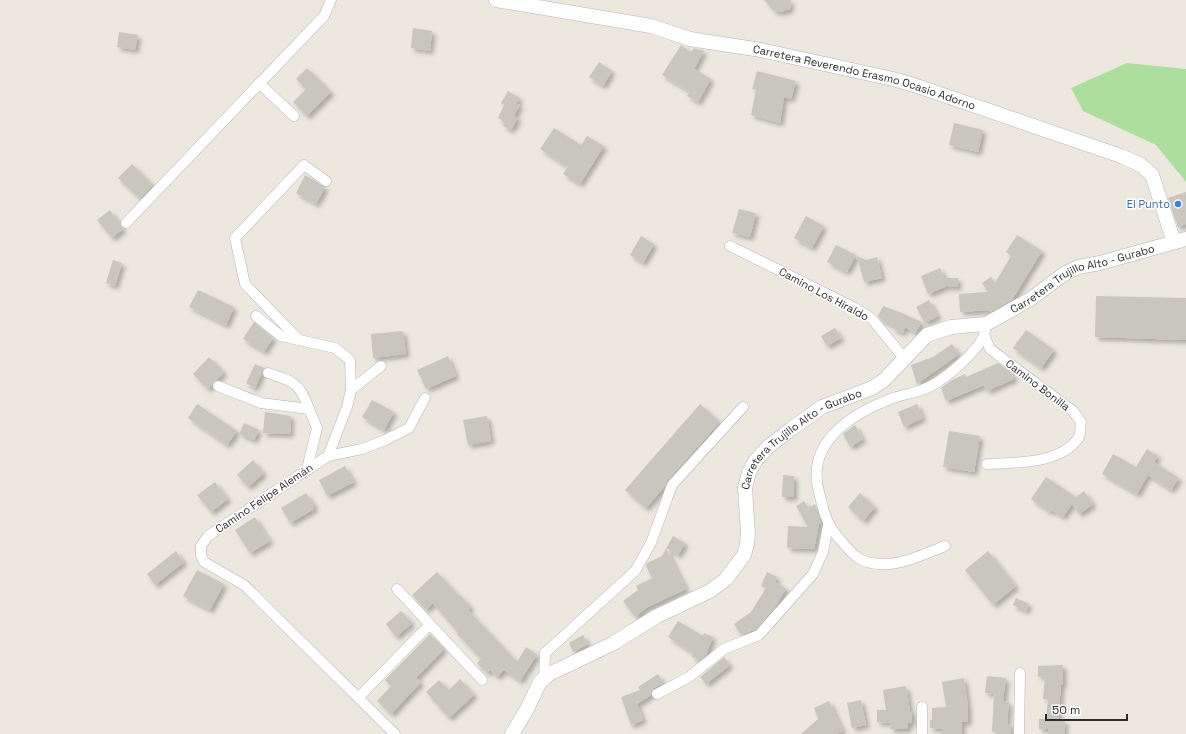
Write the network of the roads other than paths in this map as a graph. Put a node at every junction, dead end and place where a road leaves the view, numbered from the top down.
1 (331, 0) edge
2 (496, 0) edge
3 (259, 84) junction
4 (294, 116) dead end
5 (326, 181) dead end
6 (126, 224) dead end
7 (1180, 241) edge
8 (730, 246) dead end
9 (256, 316) dead end
10 (985, 330) junction
11 (300, 341) junction
12 (905, 359) junction
13 (381, 366) dead end
14 (268, 373) dead end
15 (218, 386) dead end
16 (351, 390) junction
17 (424, 398) dead end
18 (743, 407) dead end
19 (309, 408) junction
20 (328, 456) junction
21 (987, 464) dead end
22 (308, 470) junction
23 (828, 526) junction
24 (945, 546) dead end
25 (397, 589) dead end
26 (430, 624) junction
27 (1020, 673) dead end
28 (544, 679) junction
29 (482, 680) dead end
30 (657, 694) dead end
31 (359, 697) junction
32 (922, 707) dead end
33 (395, 734) edge
34 (512, 734) edge
35 (922, 734) edge
36 (1019, 734) edge

1 - 3 street
2 - 7 main road, Carretera Reverendo Erasmo Ocasio Adorno
3 - 4 street
3 - 6 street
5 - 11 street
7 - 10 main road, Carretera Trujillo Alto - Gurabo
8 - 12 street, Camino Los Hiraldo
9 - 11 street
10 - 12 main road, Carretera Trujillo Alto - Gurabo
10 - 21 street, Camino Bonilla
10 - 23 street
11 - 16 street
12 - 28 main road, Carretera Trujillo Alto - Gurabo
13 - 16 street
14 - 19 street
15 - 19 street
16 - 20 street
17 - 20 street
18 - 28 street
19 - 22 street
20 - 22 street, Camino Felipe Alemán
22 - 31 street, Camino Felipe Alemán
23 - 24 street
23 - 30 street
25 - 26 street
26 - 29 street
26 - 31 street
27 - 36 street
28 - 34 main road, Carretera Trujillo Alto - Gurabo
31 - 33 street, Camino Felipe Alemán
32 - 35 street

